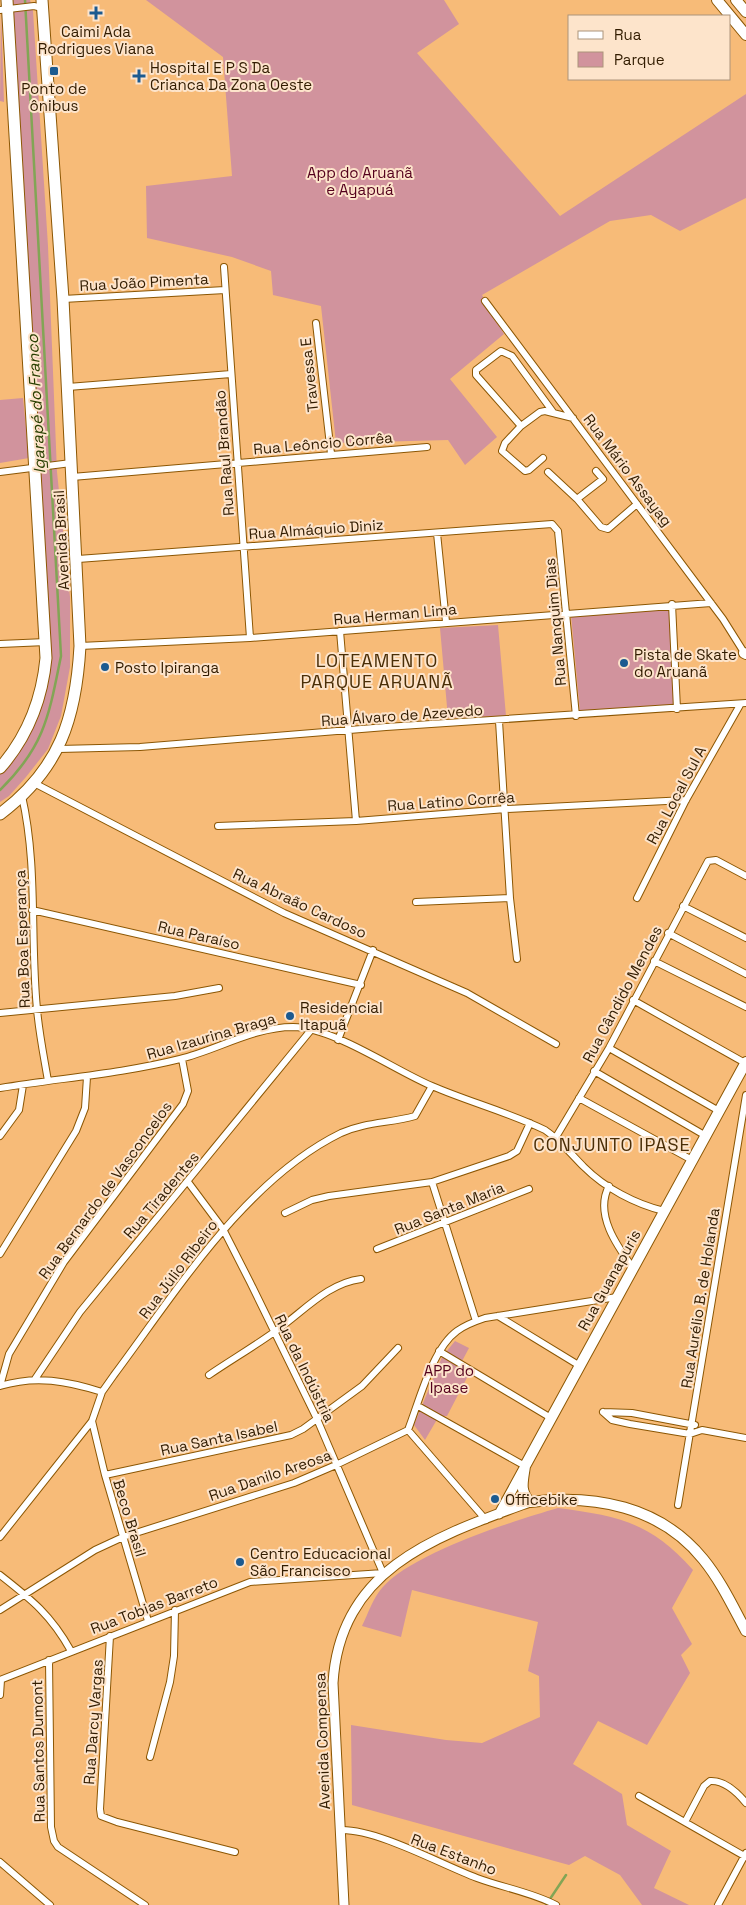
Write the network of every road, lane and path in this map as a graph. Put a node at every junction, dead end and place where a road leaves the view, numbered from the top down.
1 (717, 0) edge
2 (736, 0) edge
3 (39, 5) edge
4 (7, 6) edge
5 (746, 12) edge
6 (729, 15) edge
7 (731, 17) edge
8 (746, 35) edge
9 (224, 267) dead end
10 (225, 290) junction
11 (63, 299) junction
12 (485, 301) dead end
13 (316, 323) dead end
14 (231, 374) junction
15 (68, 388) junction
16 (553, 412) junction
17 (573, 419) junction
18 (521, 426) junction
19 (427, 447) dead end
20 (330, 454) junction
21 (543, 458) dead end
22 (237, 462) junction
23 (67, 463) junction
24 (38, 466) junction
25 (596, 471) dead end
26 (0, 472) edge
27 (548, 472) dead end
28 (72, 477) junction
29 (577, 499) junction
30 (637, 504) junction
31 (556, 526) joint
32 (437, 533) junction
33 (243, 547) junction
34 (78, 559) junction
35 (711, 603) junction
36 (672, 604) junction
37 (568, 612) junction
38 (446, 622) junction
39 (340, 631) junction
40 (250, 638) junction
41 (46, 642) junction
42 (0, 644) edge
43 (80, 646) junction
44 (745, 655) edge
45 (743, 704) edge
46 (677, 709) junction
47 (576, 716) junction
48 (499, 721) junction
49 (349, 731) junction
50 (59, 749) junction
51 (0, 768) edge
52 (34, 783) junction
53 (22, 796) junction
54 (686, 800) junction
55 (506, 809) junction
56 (0, 814) edge
57 (356, 821) junction
58 (218, 826) dead end
59 (746, 876) edge
60 (510, 898) junction
61 (637, 898) dead end
62 (416, 902) dead end
63 (683, 906) junction
64 (32, 910) junction
65 (668, 933) junction
66 (746, 938) edge
67 (373, 950) junction
68 (517, 959) dead end
69 (654, 961) junction
70 (746, 974) edge
71 (361, 985) junction
72 (219, 988) dead end
73 (633, 1000) junction
74 (746, 1007) edge
75 (37, 1009) junction
76 (0, 1013) edge
77 (312, 1030) junction
78 (338, 1040) junction
79 (556, 1044) dead end
80 (609, 1048) junction
81 (182, 1058) junction
82 (746, 1063) edge
83 (594, 1071) junction
84 (87, 1077) junction
85 (48, 1081) junction
86 (23, 1085) junction
87 (432, 1086) junction
88 (0, 1088) edge
89 (746, 1095) edge
90 (579, 1098) junction
91 (719, 1111) junction
92 (530, 1123) junction
93 (0, 1136) edge
94 (706, 1136) junction
95 (556, 1137) junction
96 (692, 1160) junction
97 (188, 1182) junction
98 (432, 1182) junction
99 (608, 1186) junction
100 (529, 1189) dead end
101 (664, 1211) junction
102 (285, 1213) dead end
103 (445, 1224) junction
104 (223, 1229) junction
105 (377, 1250) dead end
106 (0, 1254) edge
107 (633, 1268) junction
108 (361, 1279) dead end
109 (617, 1297) junction
110 (498, 1316) junction
111 (476, 1321) junction
112 (274, 1332) junction
113 (398, 1348) dead end
114 (439, 1351) junction
115 (580, 1366) junction
116 (209, 1375) dead end
117 (35, 1379) junction
118 (0, 1386) edge
119 (102, 1392) junction
120 (418, 1406) junction
121 (551, 1418) junction
122 (317, 1419) junction
123 (92, 1421) junction
124 (692, 1424) junction
125 (408, 1430) junction
126 (702, 1430) junction
127 (690, 1434) junction
128 (746, 1438) edge
129 (336, 1465) junction
130 (525, 1466) junction
131 (105, 1475) junction
132 (530, 1502) junction
133 (678, 1505) dead end
134 (499, 1514) junction
135 (486, 1520) junction
136 (0, 1536) edge
137 (123, 1537) junction
138 (384, 1573) junction
139 (0, 1574) edge
140 (25, 1595) junction
141 (0, 1610) edge
142 (176, 1610) junction
143 (148, 1621) junction
144 (746, 1631) edge
145 (110, 1636) junction
146 (71, 1651) junction
147 (49, 1660) junction
148 (1, 1680) edge
149 (0, 1694) edge
150 (150, 1757) dead end
151 (639, 1796) dead end
152 (746, 1803) edge
153 (685, 1822) junction
154 (342, 1830) junction
155 (235, 1852) dead end
156 (746, 1855) edge
157 (0, 1862) edge
158 (42, 1899) junction
159 (38, 1905) edge
160 (50, 1905) edge
161 (145, 1905) edge
162 (344, 1905) edge
163 (556, 1905) edge
164 (718, 1905) edge

1 - 6 main road
2 - 5 main road
3 - 4 street
3 - 11 highway, Avenida Brasil
4 - 24 highway, Avenida Brasil
7 - 8 main road
9 - 10 street, Rua Raul Brandão
10 - 11 street, Rua João Pimenta
10 - 14 street, Rua Raul Brandão
11 - 15 highway, Avenida Brasil
12 - 17 street, Rua Mário Assayag
13 - 20 street, Travessa E
14 - 15 street
14 - 22 street, Rua Raul Brandão
15 - 23 highway, Avenida Brasil
16 - 17 street
16 - 18 street
16 - 18 street
17 - 30 street, Rua Mário Assayag
18 - 21 street
19 - 20 street, Rua Leôncio Corrêa
20 - 22 street, Rua Leôncio Corrêa
22 - 28 street, Rua Leôncio Corrêa
22 - 33 street, Rua Raul Brandão
23 - 24 street
23 - 28 highway, Avenida Brasil
24 - 26 street
24 - 41 highway, Avenida Brasil
25 - 29 street
27 - 29 street
28 - 34 highway, Avenida Brasil
29 - 30 street
30 - 35 street, Rua Mário Assayag
31 - 32 street, Rua Almáquio Diniz
31 - 37 street, Rua Nanquim Dias
32 - 33 street, Rua Almáquio Diniz
32 - 38 street
33 - 34 street, Rua Almáquio Diniz
33 - 40 street, Rua Raul Brandão
34 - 43 highway, Avenida Brasil
35 - 36 street, Rua Herman Lima
35 - 44 street, Rua Mário Assayag
36 - 37 street, Rua Herman Lima
36 - 46 street
37 - 38 street, Rua Herman Lima
37 - 47 street, Rua Nanquim Dias
38 - 39 street, Rua Herman Lima
39 - 40 street, Rua Herman Lima
39 - 49 street
40 - 43 street, Rua Herman Lima
41 - 42 street
41 - 51 highway, Avenida Brasil
43 - 50 highway, Avenida Brasil
45 - 46 street, Rua Álvaro de Azevedo
45 - 54 street, Rua Local Sul A
46 - 47 street, Rua Álvaro de Azevedo
47 - 48 street, Rua Álvaro de Azevedo
48 - 49 street, Rua Álvaro de Azevedo
48 - 55 street
49 - 50 street, Rua Álvaro de Azevedo
49 - 57 street
50 - 52 highway, Avenida Brasil
52 - 53 highway, Avenida Brasil
52 - 67 street, Rua Abraão Cardoso
53 - 56 highway, Avenida Brasil
53 - 64 street, Rua Boa Esperança
54 - 55 street, Rua Latino Corrêa
54 - 61 street, Rua Local Sul A
55 - 57 street, Rua Latino Corrêa
55 - 60 street
57 - 58 street, Rua Latino Corrêa
59 - 63 street, Rua Cândido Mendes
60 - 62 street
60 - 68 street
63 - 65 street, Rua Cândido Mendes
63 - 66 street
64 - 71 street, Rua Paraíso
64 - 75 street, Rua Boa Esperança
65 - 69 street, Rua Cândido Mendes
65 - 70 street
67 - 71 street
67 - 79 street, Rua Abraão Cardoso
69 - 73 street, Rua Cândido Mendes
69 - 74 street
71 - 78 street
72 - 75 street
73 - 80 street, Rua Cândido Mendes
73 - 82 street
75 - 76 street
75 - 85 street, Rua Boa Esperança
77 - 78 street, Rua Izaurina Braga
77 - 81 street, Rua Izaurina Braga
77 - 97 street, Rua Tiradentes
78 - 87 street, Rua Izaurina Braga
80 - 83 street, Rua Cândido Mendes
80 - 91 street
81 - 84 street, Rua Izaurina Braga
81 - 118 street, Rua Bernardo de Vasconcelos
82 - 91 main road, Rua Guanapuris
83 - 90 street, Rua Cândido Mendes
83 - 94 street
84 - 85 street, Rua Izaurina Braga
84 - 106 street
85 - 86 street, Rua Izaurina Braga
86 - 88 street, Rua Izaurina Braga
86 - 93 street
87 - 92 street, Rua Izaurina Braga
87 - 104 street, Rua Júlio Ribeiro
89 - 124 street, Rua Aurélio B. de Holanda
90 - 95 street, Rua Cândido Mendes
90 - 96 street
91 - 94 main road, Rua Guanapuris
92 - 95 street, Rua Izaurina Braga
92 - 98 street
94 - 96 main road, Rua Guanapuris
95 - 99 street, Rua Izaurina Braga
96 - 101 main road, Rua Guanapuris
97 - 104 street, Rua da Indústria
97 - 117 street, Rua Tiradentes
98 - 102 street
98 - 103 street
99 - 101 street, Rua Izaurina Braga
99 - 107 street
100 - 103 street, Rua Santa Maria
101 - 107 main road, Rua Guanapuris
103 - 105 street, Rua Santa Maria
103 - 111 street
104 - 112 street, Rua da Indústria
104 - 119 street, Rua Júlio Ribeiro
107 - 109 main road, Rua Guanapuris
108 - 112 street
109 - 110 street
109 - 115 main road, Rua Guanapuris
110 - 111 street
110 - 115 street
111 - 114 street
112 - 116 street
112 - 122 street, Rua da Indústria
113 - 122 street, Rua Santa Isabel
114 - 120 street
114 - 121 street
115 - 121 main road, Rua Guanapuris
117 - 118 street
117 - 119 street
119 - 123 street, Rua Júlio Ribeiro
120 - 125 street
120 - 130 street
121 - 130 main road, Rua Guanapuris
122 - 129 street, Rua da Indústria
122 - 131 street, Rua Santa Isabel
123 - 131 street, Beco Brasil
123 - 136 street, Rua Júlio Ribeiro
124 - 126 street
124 - 127 street, Rua Aurélio B. de Holanda
124 - 127 street
125 - 129 street, Rua Danilo Areosa
125 - 135 street
126 - 127 street
126 - 128 street
127 - 133 street, Rua Aurélio B. de Holanda
129 - 137 street, Rua Danilo Areosa
129 - 138 street, Rua da Indústria
130 - 132 main road
130 - 134 street, Rua Guanapuris
131 - 137 street, Beco Brasil
132 - 134 street, Avenida Compensa
132 - 144 main road, Avenida Compensa
134 - 135 street, Avenida Compensa
135 - 138 street, Avenida Compensa
137 - 140 street, Rua Danilo Areosa
137 - 143 street, Beco Brasil
138 - 142 street, Rua Tobias Barreto
138 - 154 street, Avenida Compensa
139 - 140 street
140 - 141 street, Rua Danilo Areosa
140 - 146 street
142 - 143 street, Rua Tobias Barreto
142 - 150 street
143 - 145 street, Rua Tobias Barreto
145 - 146 street, Rua Tobias Barreto
145 - 155 street, Rua Darcy Vargas
146 - 147 street, Rua Tobias Barreto
147 - 148 street, Rua Tobias Barreto
147 - 161 street, Rua Santos Dumont
148 - 149 street
151 - 153 street
152 - 153 street
153 - 156 street
154 - 162 street, Avenida Compensa
154 - 163 street, Rua Estanho
156 - 164 street
157 - 158 street
158 - 159 street
158 - 160 street

